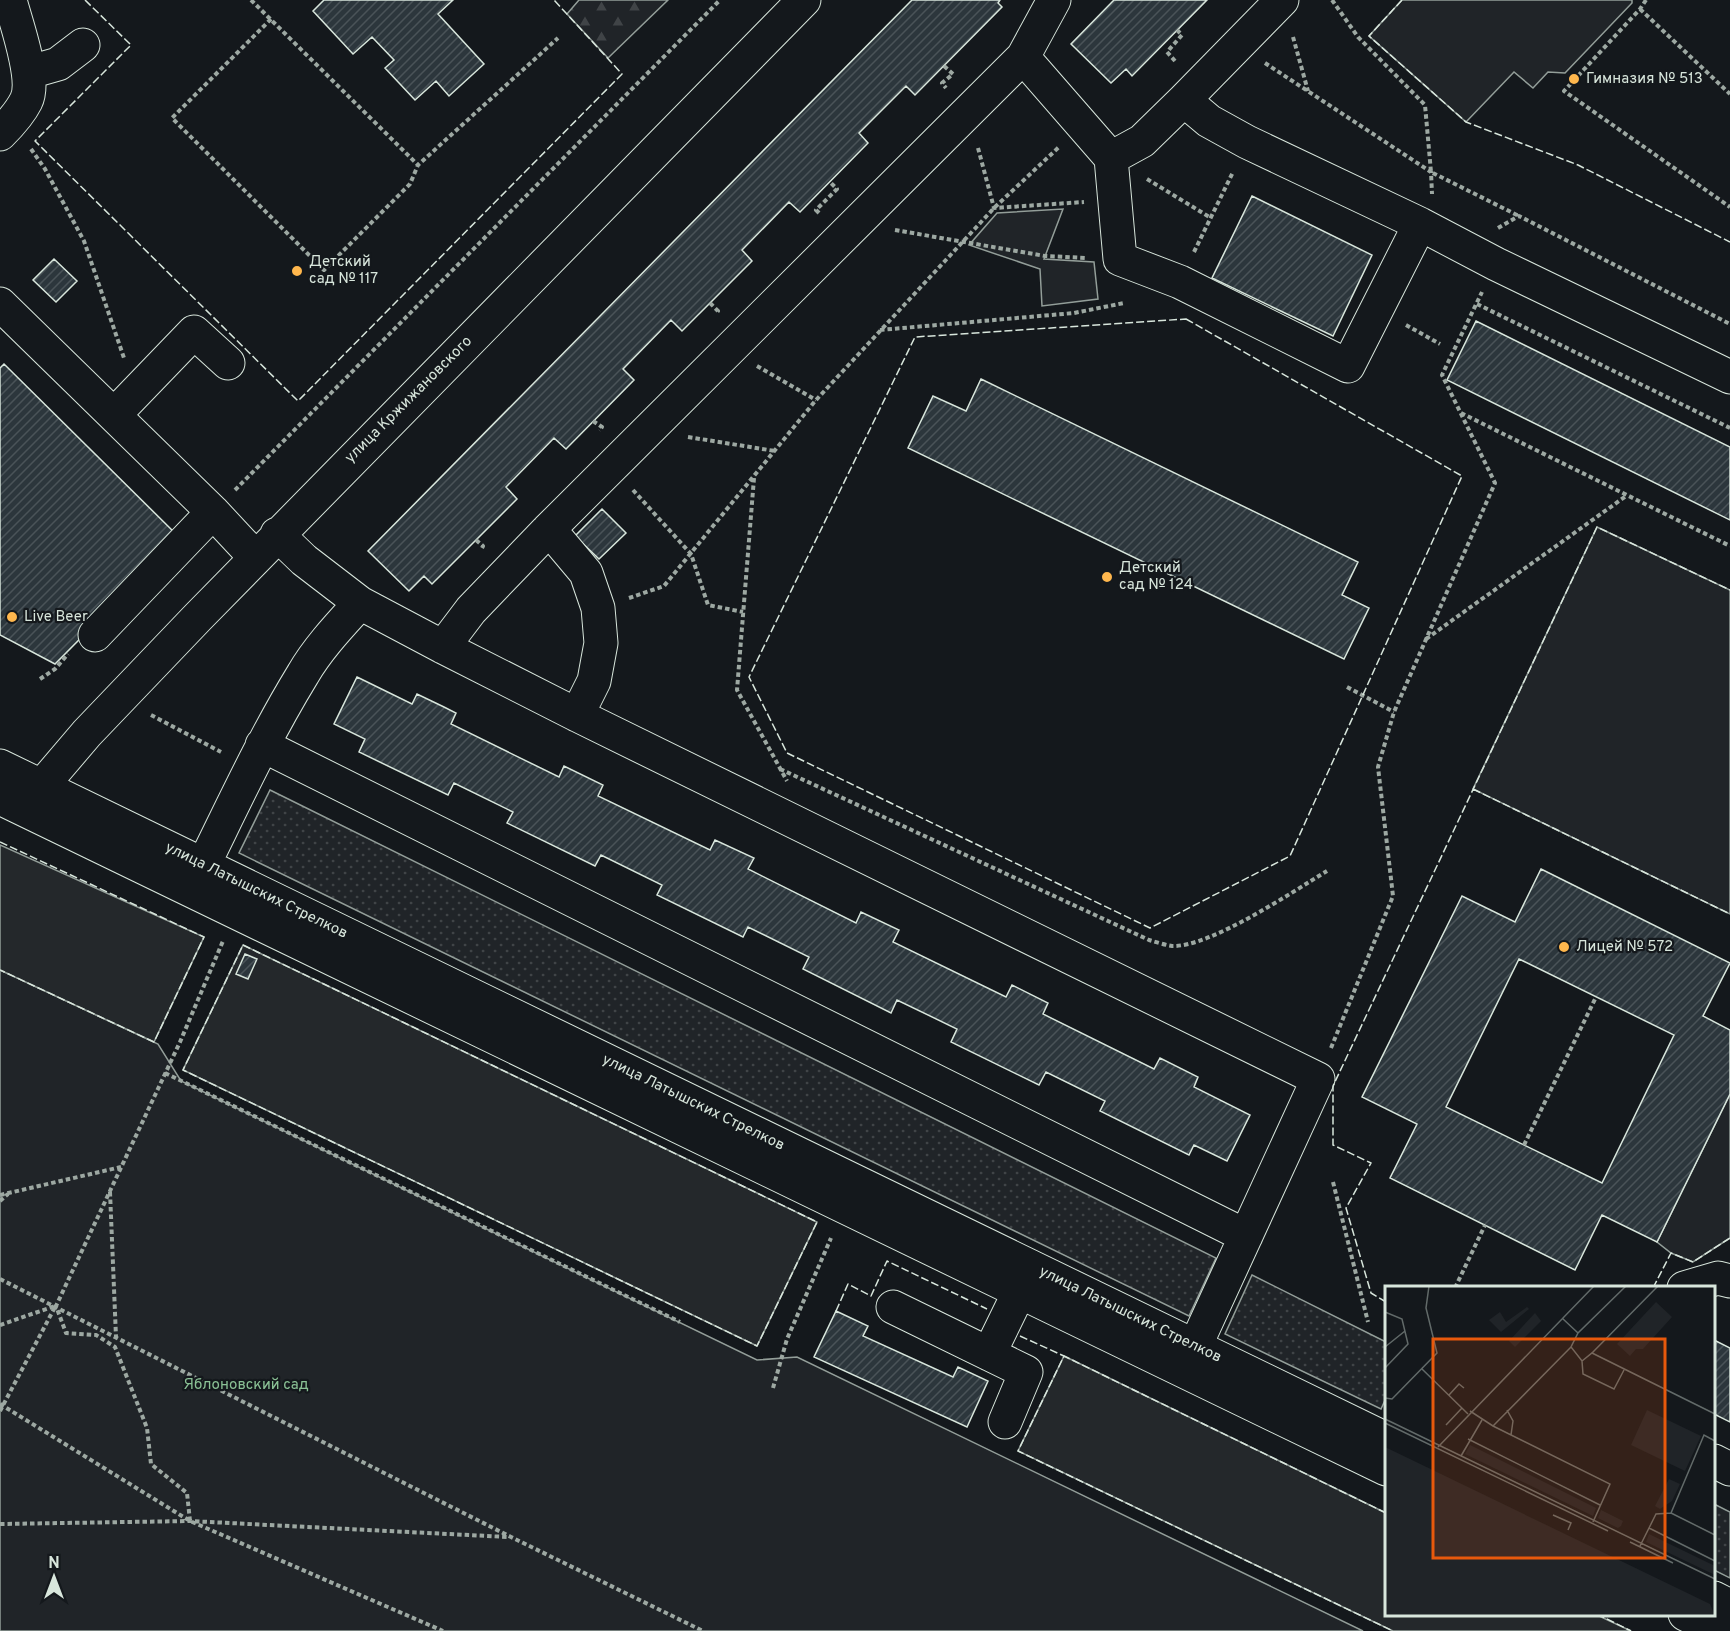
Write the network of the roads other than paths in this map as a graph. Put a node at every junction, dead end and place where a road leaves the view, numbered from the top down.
1 (10, 0) edge
2 (804, 0) edge
3 (1054, 0) edge
4 (1282, 0) edge
5 (83, 45) dead end
6 (1023, 57) junction
7 (30, 72) junction
8 (1184, 100) junction
9 (6, 128) edge
10 (1111, 158) junction
11 (1427, 228) junction
12 (0, 304) edge
13 (228, 363) dead end
14 (1730, 377) edge
15 (125, 404) junction
16 (213, 512) junction
17 (549, 529) junction
18 (277, 534) junction
19 (255, 557) junction
20 (360, 603) junction
21 (95, 635) dead end
22 (443, 647) junction
23 (577, 715) junction
24 (257, 757) junction
25 (0, 766) edge
26 (0, 798) edge
27 (35, 800) junction
28 (203, 866) junction
29 (1246, 1236) junction
30 (1025, 1279) junction
31 (1730, 1281) edge
32 (1688, 1286) edge
33 (893, 1307) dead end
34 (989, 1354) junction
35 (1190, 1358) junction
36 (1005, 1422) dead end
37 (1385, 1438) edge
38 (1715, 1462) edge
39 (1385, 1468) edge
40 (1730, 1469) edge
41 (1715, 1599) edge
42 (1730, 1606) edge
43 (1689, 1616) edge
44 (1719, 1631) edge

1 - 7 street
2 - 18 street, улица Кржижановского
3 - 6 street
4 - 8 street
5 - 7 street
6 - 10 street
6 - 17 street
7 - 9 street
8 - 10 street
8 - 11 street
10 - 11 street
11 - 14 street
12 - 15 street
13 - 15 street
15 - 16 street
16 - 19 street
16 - 21 street
17 - 22 street
17 - 23 street
18 - 19 street, улица Кржижановского
18 - 20 street
19 - 27 street, улица Кржижановского
20 - 22 street
20 - 24 street
22 - 23 street
23 - 29 street
24 - 28 street
24 - 29 street
25 - 27 street, улица Латышских Стрелков
26 - 27 street, улица Латышских Стрелков
27 - 28 street, улица Латышских Стрелков
27 - 30 street, улица Латышских Стрелков
28 - 30 street, улица Латышских Стрелков
29 - 35 street
30 - 34 street
30 - 35 street, улица Латышских Стрелков
31 - 32 street
33 - 34 street
34 - 36 street
35 - 37 street, улица Латышских Стрелков
35 - 39 street, улица Латышских Стрелков
38 - 40 street
41 - 42 street
43 - 44 street

